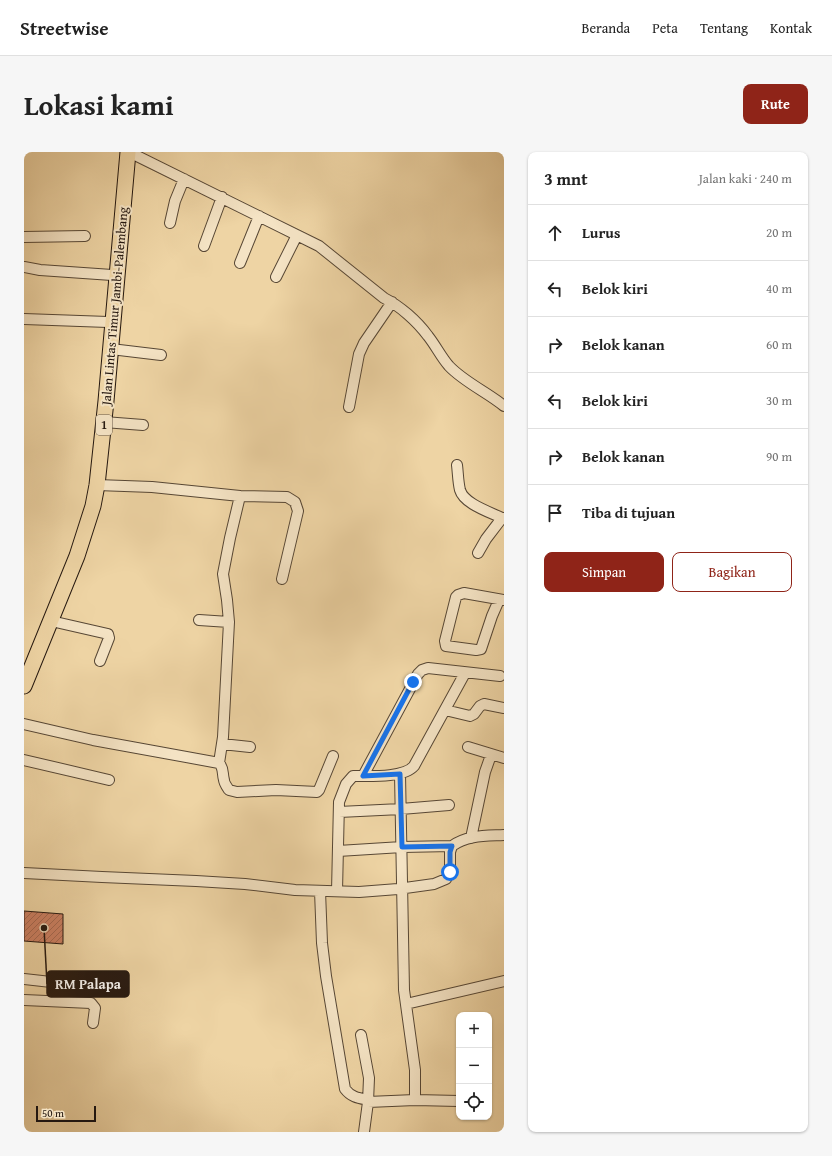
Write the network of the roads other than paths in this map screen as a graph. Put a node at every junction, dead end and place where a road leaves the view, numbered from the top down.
1 (123, 152) edge
2 (128, 152) edge
3 (184, 179) junction
4 (222, 197) junction
5 (259, 216) junction
6 (170, 223) dead end
7 (297, 234) junction
8 (85, 236) dead end
9 (24, 237) edge
10 (204, 246) dead end
11 (240, 263) dead end
12 (24, 267) edge
13 (112, 276) junction
14 (276, 277) dead end
15 (392, 302) junction
16 (24, 319) edge
17 (108, 322) junction
18 (110, 349) junction
19 (161, 355) dead end
20 (504, 406) edge
21 (349, 407) dead end
22 (104, 422) junction
23 (143, 425) dead end
24 (456, 465) dead end
25 (97, 485) junction
26 (240, 496) junction
27 (503, 518) edge
28 (478, 554) dead end
29 (282, 579) dead end
30 (502, 600) edge
31 (198, 620) dead end
32 (51, 621) junction
33 (229, 622) junction
34 (100, 661) dead end
35 (465, 673) junction
36 (24, 674) edge
37 (500, 676) dead end
38 (24, 686) edge
39 (504, 708) edge
40 (445, 710) junction
41 (24, 724) edge
42 (222, 744) junction
43 (468, 747) dead end
44 (250, 748) dead end
45 (491, 755) junction
46 (333, 756) dead end
47 (504, 758) edge
48 (24, 760) edge
49 (220, 763) junction
50 (400, 774) junction
51 (363, 776) junction
52 (109, 780) dead end
53 (449, 805) dead end
54 (401, 809) junction
55 (339, 812) junction
56 (504, 834) edge
57 (471, 838) junction
58 (452, 846) junction
59 (402, 847) junction
60 (338, 851) junction
61 (24, 873) edge
62 (402, 888) junction
63 (320, 891) junction
64 (337, 892) junction
65 (24, 979) edge
66 (504, 982) edge
67 (60, 983) dead end
68 (24, 1000) edge
69 (406, 1004) junction
70 (93, 1023) dead end
71 (361, 1035) dead end
72 (415, 1100) junction
73 (368, 1101) junction
74 (456, 1101) edge
75 (364, 1132) edge

1 - 13 highway, Jalan Lintas Timur Jambi-Palembang / 1
2 - 3 street
2 - 18 highway, Jalan Lintas Timur Jambi-Palembang / 1
3 - 4 street
3 - 6 street
4 - 5 street
4 - 10 street
5 - 7 street
5 - 11 street
7 - 14 street
7 - 15 street
8 - 9 street
12 - 13 street
13 - 17 highway, Jalan Lintas Timur Jambi-Palembang / 1
15 - 20 street
15 - 21 street
16 - 17 street
17 - 36 highway, Jalan Lintas Timur Jambi-Palembang / 1
18 - 19 street
18 - 22 highway, Jalan Lintas Timur Jambi-Palembang / 1
22 - 23 street
22 - 25 highway, Jalan Lintas Timur Jambi-Palembang / 1
24 - 27 street
25 - 26 street
25 - 32 highway, Jalan Lintas Timur Jambi-Palembang / 1
26 - 29 street
26 - 33 street
27 - 28 street
30 - 30 street
31 - 33 street
32 - 34 street
32 - 38 highway, Jalan Lintas Timur Jambi-Palembang / 1
33 - 42 street
35 - 37 street
35 - 40 street
35 - 51 street
39 - 40 street
40 - 50 street
41 - 49 street
42 - 44 street
42 - 49 street
43 - 45 street
45 - 47 street
45 - 57 street
46 - 49 street
48 - 52 street
50 - 51 street
50 - 54 street
51 - 55 street
53 - 54 street
54 - 55 street
54 - 59 street
55 - 60 street
56 - 57 street
57 - 58 street
58 - 59 street
58 - 62 street
59 - 60 street
59 - 62 street
60 - 64 street
61 - 63 street
62 - 64 street
62 - 69 street
63 - 64 street
63 - 73 street
65 - 67 street
66 - 69 street
68 - 70 street
69 - 72 street
71 - 73 street
72 - 73 street
72 - 74 street
73 - 75 street

